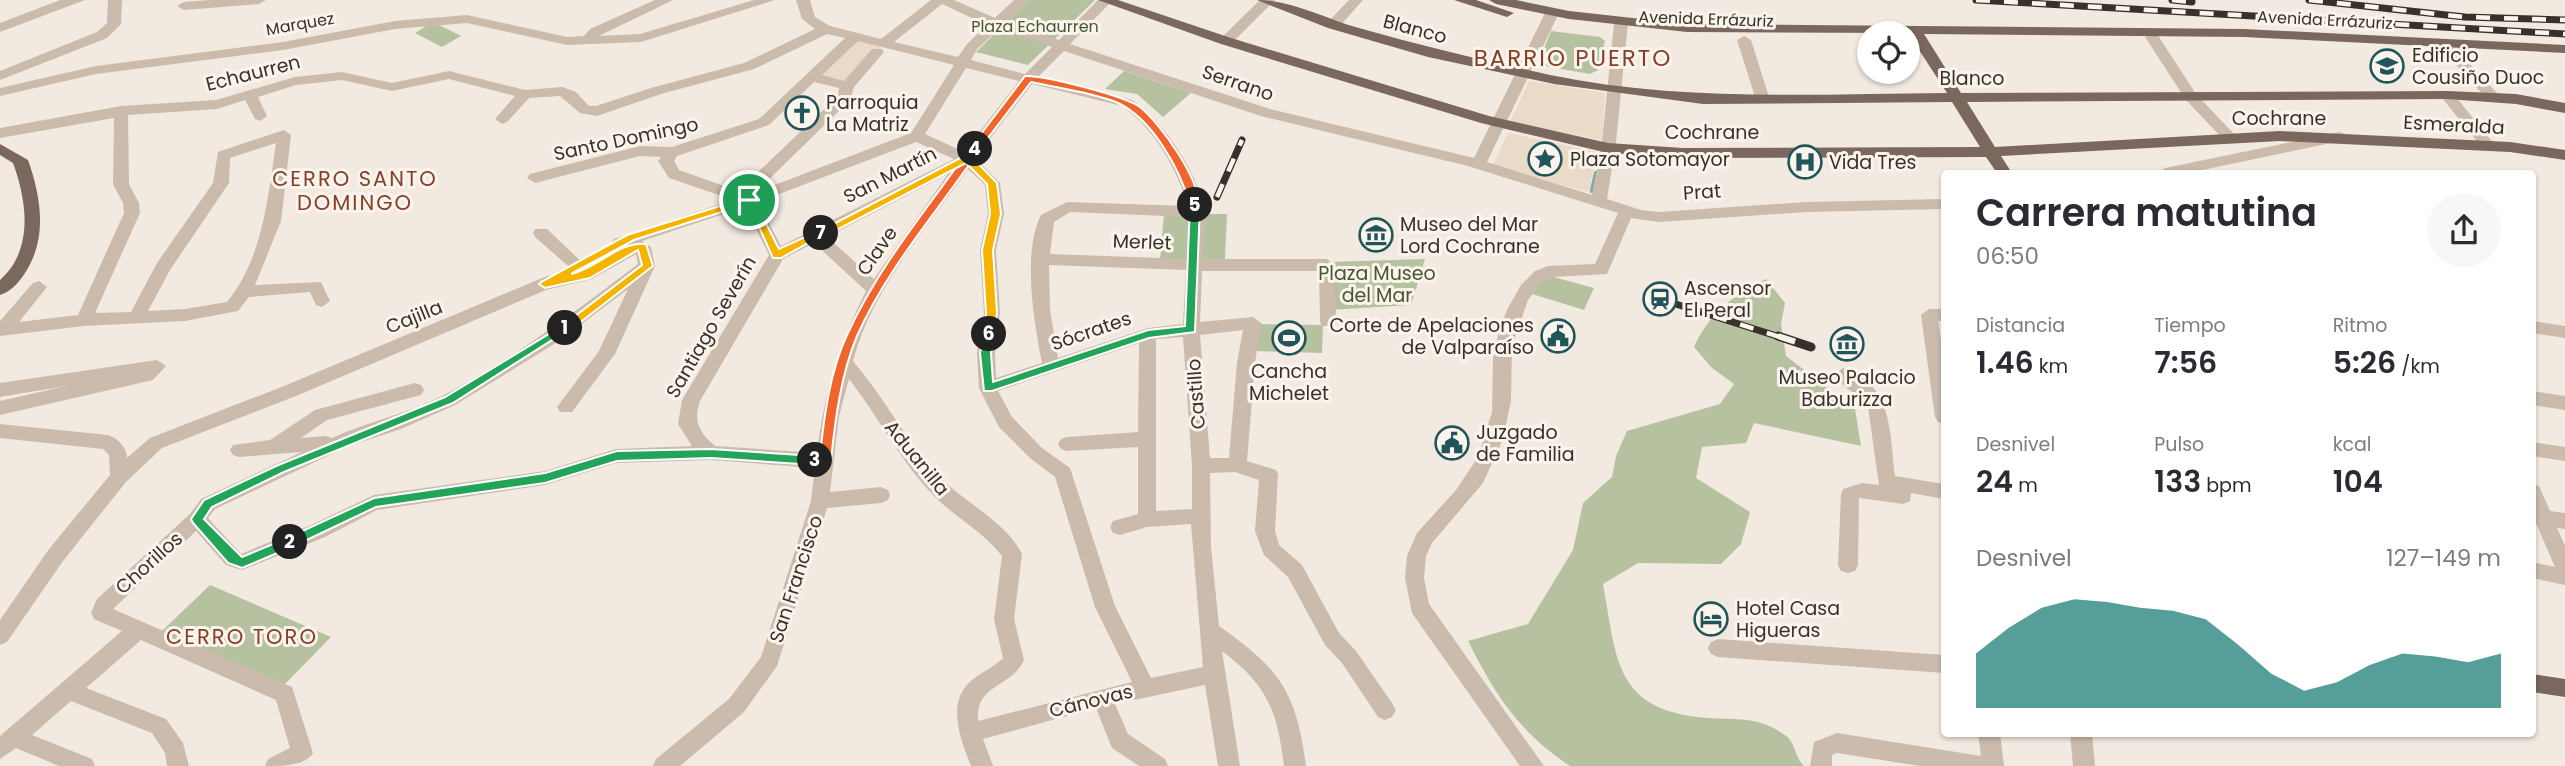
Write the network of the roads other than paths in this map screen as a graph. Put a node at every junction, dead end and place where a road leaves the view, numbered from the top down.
1 (78, 0) edge
2 (115, 0) edge
3 (259, 0) edge
4 (666, 0) edge
5 (768, 0) edge
6 (803, 0) edge
7 (941, 0) edge
8 (1023, 0) edge
9 (1106, 0) edge
10 (1266, 0) edge
11 (1356, 0) edge
12 (1461, 0) edge
13 (1496, 0) edge
14 (184, 6) dead end
15 (1549, 18) junction
16 (996, 24) junction
17 (1333, 25) junction
18 (0, 28) edge
19 (1621, 28) junction
20 (825, 29) junction
21 (1857, 34) edge
22 (855, 36) junction
23 (1920, 36) edge
24 (1920, 36) edge
25 (2152, 37) junction
26 (1857, 39) edge
27 (1744, 40) junction
28 (1226, 41) junction
29 (587, 42) junction
30 (1063, 44) junction
31 (1920, 46) edge
32 (881, 48) junction
33 (2565, 49) edge
34 (2454, 50) junction
35 (2565, 60) edge
36 (961, 63) junction
37 (1522, 73) junction
38 (0, 76) edge
39 (811, 77) junction
40 (1029, 78) junction
41 (847, 86) junction
42 (1615, 90) junction
43 (0, 92) edge
44 (525, 94) junction
45 (250, 95) junction
46 (2447, 95) junction
47 (2492, 96) junction
48 (2191, 97) junction
49 (1955, 98) junction
50 (1763, 100) junction
51 (2565, 108) edge
52 (121, 111) junction
53 (260, 116) dead end
54 (502, 119) dead end
55 (1499, 123) junction
56 (0, 133) edge
57 (916, 136) junction
58 (2229, 137) junction
59 (2341, 137) junction
60 (2489, 147) junction
61 (1608, 148) junction
62 (0, 149) edge
63 (672, 152) junction
64 (1988, 152) junction
65 (2565, 155) edge
66 (967, 159) junction
67 (1474, 163) junction
68 (2002, 170) edge
69 (2180, 170) edge
70 (536, 178) dead end
71 (745, 199) junction
72 (1599, 201) junction
73 (1941, 204) edge
74 (1197, 212) junction
75 (1626, 212) junction
76 (541, 233) dead end
77 (816, 236) junction
78 (777, 255) junction
79 (1039, 259) junction
80 (1195, 265) junction
81 (647, 266) junction
82 (579, 267) junction
83 (545, 284) junction
84 (3, 287) edge
85 (875, 290) junction
86 (244, 292) junction
87 (322, 301) dead end
88 (1941, 315) edge
89 (136, 317) junction
90 (84, 320) junction
91 (1328, 322) dead end
92 (2536, 328) edge
93 (1191, 329) junction
94 (1, 330) edge
95 (2565, 332) edge
96 (1148, 334) junction
97 (845, 362) junction
98 (1051, 367) junction
99 (1843, 375) dead end
100 (988, 388) junction
101 (0, 390) edge
102 (415, 390) dead end
103 (1941, 397) edge
104 (2536, 399) edge
105 (2565, 403) edge
106 (566, 407) dead end
107 (0, 408) edge
108 (0, 431) edge
109 (1146, 439) junction
110 (343, 441) junction
111 (1067, 444) dead end
112 (273, 448) junction
113 (239, 450) dead end
114 (2536, 450) edge
115 (711, 453) junction
116 (2565, 454) edge
117 (825, 461) junction
118 (1235, 465) junction
119 (1201, 466) junction
120 (119, 477) junction
121 (1941, 491) edge
122 (881, 495) dead end
123 (820, 501) junction
124 (2536, 501) edge
125 (1941, 503) edge
126 (1200, 516) junction
127 (2543, 518) junction
128 (197, 519) junction
129 (1147, 519) junction
130 (2565, 521) edge
131 (1120, 527) dead end
132 (1848, 565) dead end
133 (2565, 568) edge
134 (2536, 571) edge
135 (2565, 577) edge
136 (139, 629) junction
137 (1210, 631) junction
138 (0, 636) edge
139 (1718, 648) dead end
140 (1941, 664) edge
141 (1214, 674) junction
142 (2536, 684) edge
143 (1145, 687) junction
144 (2565, 688) edge
145 (67, 690) junction
146 (1102, 697) junction
147 (1385, 710) dead end
148 (970, 733) junction
149 (1989, 737) edge
150 (2081, 737) edge
151 (4, 743) edge
152 (84, 766) edge
153 (178, 766) edge
154 (276, 766) edge
155 (664, 766) edge
156 (982, 766) edge
157 (1157, 766) edge
158 (1229, 766) edge
159 (1295, 766) edge
160 (1533, 766) edge
161 (1821, 766) edge
162 (1983, 766) edge
163 (1993, 766) edge
164 (2084, 766) edge

1 - 18 street
2 - 38 street
3 - 14 street
4 - 29 street
5 - 29 street, Marquez
6 - 20 street
7 - 16 street, Serrano
7 - 32 street
8 - 16 street, San Martín
9 - 28 main road, Cochrane
9 - 30 street, Clave
10 - 17 main road, Blanco
10 - 28 street
11 - 17 street
12 - 15 main road, Avenida Errázuriz
13 - 15 main road, Avenida Errázuriz
15 - 19 main road, Avenida Errázuriz
15 - 37 street
16 - 30 street, Serrano
16 - 36 street, San Martín
17 - 37 main road, Blanco
19 - 21 main road, Avenida Errázuriz
19 - 27 main road, Avenida Errázuriz
19 - 42 street
20 - 22 street, Castillo
20 - 44 street, Echaurren
22 - 32 street, Castillo
22 - 39 street, Santo Domingo
23 - 25 main road, Avenida Errázuriz
24 - 34 main road, Avenida Errázuriz
25 - 34 main road, Avenida Errázuriz
25 - 48 street
26 - 27 main road, Avenida Errázuriz
27 - 50 street
28 - 55 main road, Cochrane
29 - 43 street, Marquez
30 - 40 street, Clave
30 - 67 street, Serrano
31 - 49 main road
32 - 36 street, Castillo
32 - 41 street
33 - 34 main road, Avenida Errázuriz
34 - 35 main road, Avenida Errázuriz
34 - 47 street
36 - 40 street, Castillo
36 - 57 street, San Martín
37 - 42 main road, Blanco
37 - 55 street
39 - 41 street
39 - 63 street, Santo Domingo
40 - 66 street, Clave
40 - 74 street, Castillo
41 - 71 street
42 - 50 main road, Blanco
42 - 61 street
44 - 45 street, Echaurren
44 - 54 street
45 - 52 street, Echaurren
45 - 53 street
46 - 47 main road, Blanco
46 - 48 main road, Blanco
46 - 60 street
47 - 51 main road, Blanco
48 - 49 main road, Blanco
48 - 58 street
49 - 50 main road, Blanco
49 - 64 main road
52 - 56 street, Echaurren
52 - 90 street
55 - 61 main road, Cochrane
55 - 67 street
57 - 66 street, San Martín
57 - 71 street, Cajilla
58 - 59 main road, Cochrane
58 - 64 main road, Cochrane
59 - 60 main road, Esmeralda
59 - 69 street
60 - 65 main road, Esmeralda
61 - 64 main road, Cochrane
61 - 72 street
62 - 84 main road
63 - 70 street, Santo Domingo
63 - 71 street
64 - 68 main road
66 - 77 street, San Martín
66 - 85 street, Clave
66 - 100 street
67 - 72 street, Prat
71 - 78 street, Santiago Severín
71 - 82 street, Cajilla
72 - 75 street, Prat
73 - 75 street, Prat
74 - 79 street
74 - 80 street, Castillo
75 - 160 street
76 - 82 street
77 - 78 street, San Martín
77 - 85 street
78 - 115 street, Santiago Severín
79 - 80 street, Merlet
79 - 98 street
80 - 91 street, Merlet
80 - 93 street, Castillo
81 - 83 street
81 - 106 street
81 - 110 street
82 - 83 street, Cajilla
83 - 120 street, Cajilla
84 - 94 street
85 - 97 street, Clave
86 - 87 street
86 - 89 street
86 - 89 street
88 - 103 street
89 - 90 street
90 - 94 street
92 - 95 street
93 - 96 street, Sócrates
93 - 118 street, Sócrates
93 - 119 street, Castillo
96 - 98 street, Sócrates
96 - 109 street
97 - 117 street, Clave
97 - 148 street, Aduanilla
98 - 100 street, Sócrates
99 - 121 street
100 - 143 street
101 - 107 street
102 - 112 street
104 - 105 street
108 - 120 street
109 - 111 street
109 - 129 street
110 - 112 street
110 - 128 street
112 - 113 street
114 - 116 street
115 - 117 street
115 - 128 street, Chorillos
117 - 123 street, San Francisco
118 - 119 street
118 - 147 street
119 - 126 street, Castillo
120 - 138 street, Cajilla
122 - 123 street
123 - 155 street, San Francisco
124 - 127 street
125 - 132 street
126 - 129 street
126 - 137 street, Castillo
127 - 130 street
127 - 133 street
128 - 136 street, Chorillos
129 - 131 street
134 - 135 street
136 - 145 street
136 - 154 street
137 - 141 street, Castillo
137 - 159 street
139 - 140 street
141 - 143 street, Cánovas
141 - 158 street, Castillo
142 - 144 main road
143 - 146 street, Cánovas
145 - 151 street
145 - 153 street
146 - 148 street, Cánovas
146 - 157 street
148 - 156 street, Aduanilla
149 - 163 street
150 - 164 street
151 - 152 street
161 - 162 street

